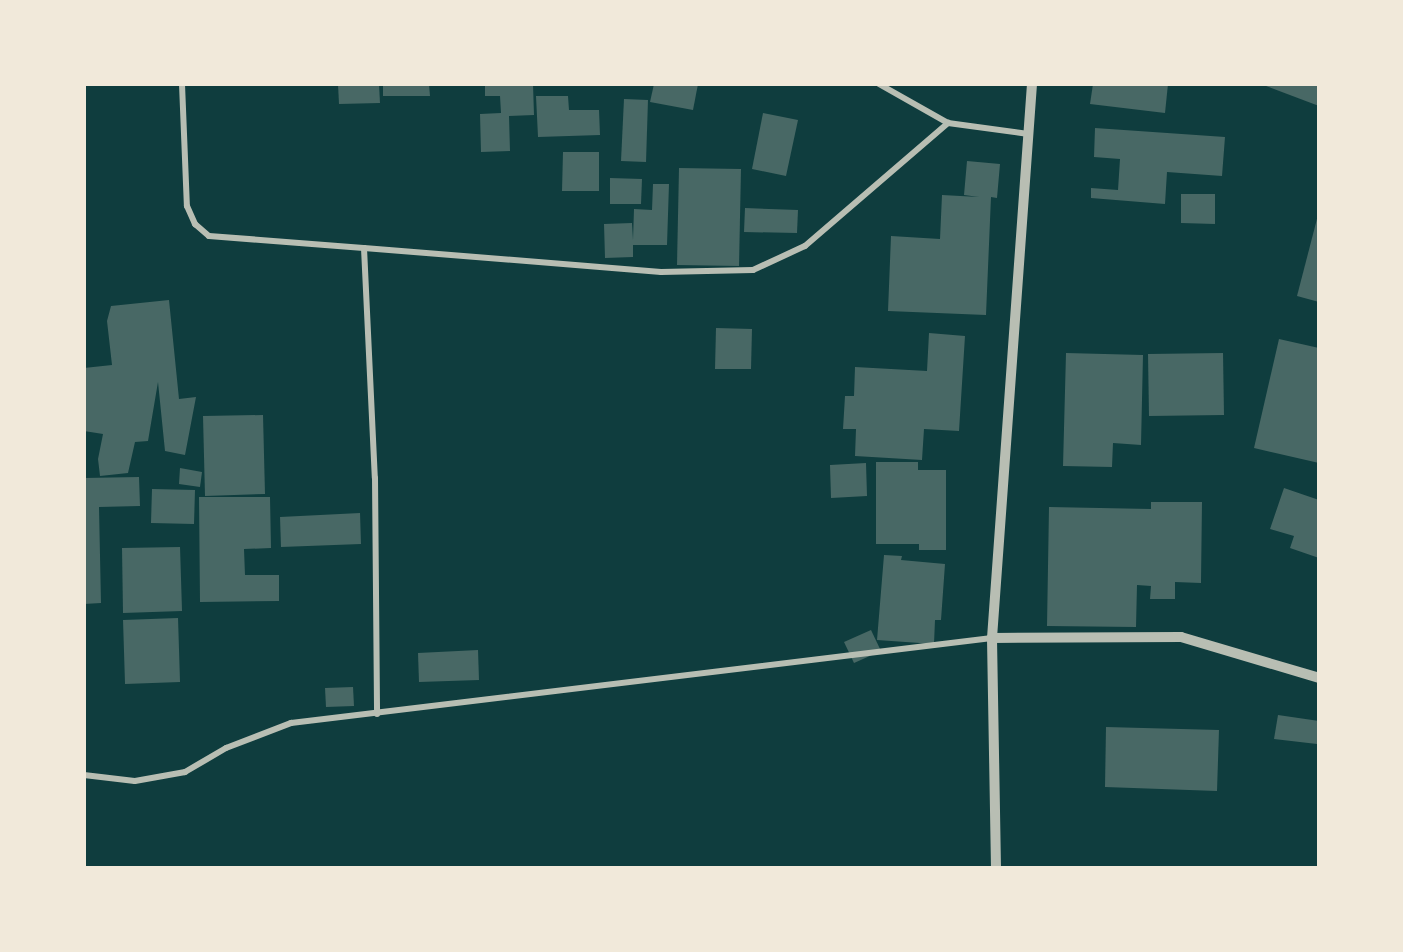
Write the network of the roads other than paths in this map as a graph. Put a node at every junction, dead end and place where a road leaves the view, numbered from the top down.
1 (182, 84) edge
2 (879, 84) edge
3 (1032, 84) edge
4 (948, 123) junction
5 (1028, 134) junction
6 (364, 248) junction
7 (992, 638) junction
8 (1319, 678) edge
9 (376, 714) junction
10 (84, 775) edge
11 (996, 868) edge

1 - 6 street
2 - 4 street
3 - 5 street
4 - 5 street
4 - 6 street
5 - 7 street
6 - 9 street
7 - 8 street
7 - 9 street
7 - 11 street
9 - 10 street

